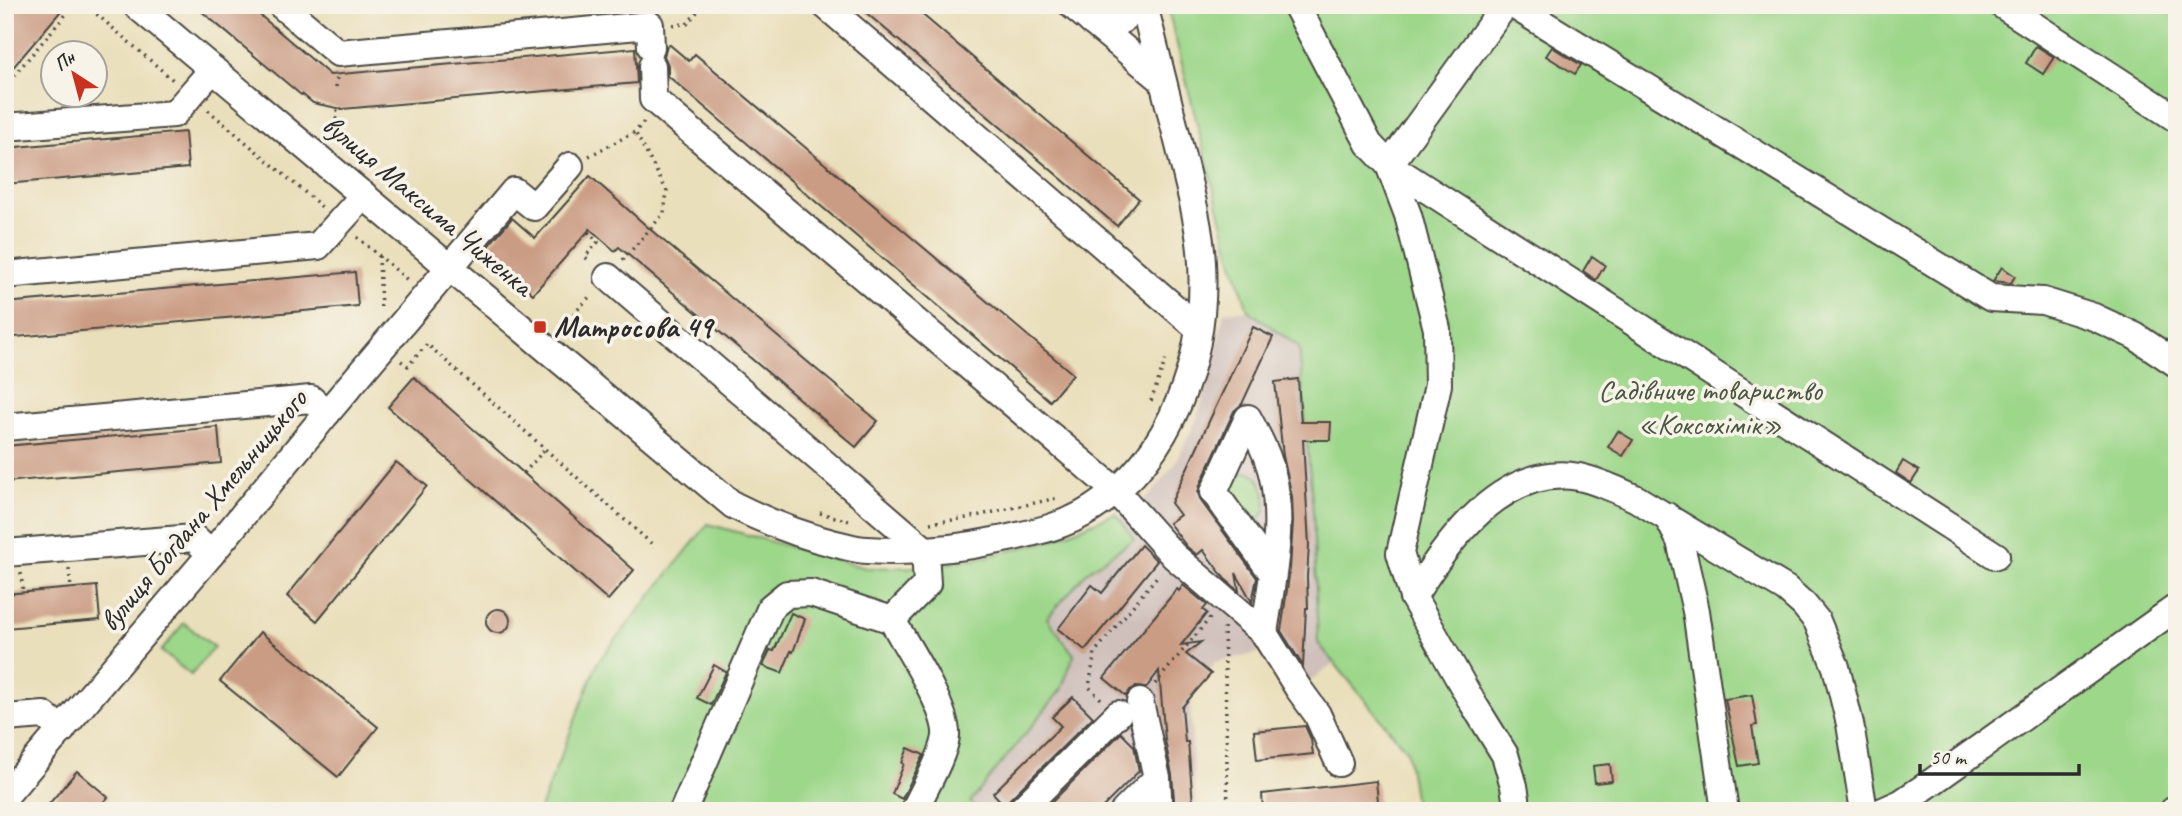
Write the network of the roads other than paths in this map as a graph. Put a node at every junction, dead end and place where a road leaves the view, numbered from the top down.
1 (136, 5) edge
2 (281, 5) edge
3 (825, 5) edge
4 (1072, 5) edge
5 (1136, 5) edge
6 (1144, 5) edge
7 (1296, 5) edge
8 (1505, 5) edge
9 (1513, 5) edge
10 (2002, 5) edge
11 (1092, 22) junction
12 (213, 69) junction
13 (1163, 80) junction
14 (2177, 119) edge
15 (5, 127) edge
16 (1389, 165) junction
17 (570, 166) road end
18 (364, 195) junction
19 (451, 267) junction
20 (1202, 269) junction
21 (5, 275) edge
22 (608, 277) road end
23 (1153, 289) junction
24 (1198, 328) junction
25 (2177, 364) edge
26 (327, 413) junction
27 (5, 427) edge
28 (1116, 491) junction
29 (1667, 516) junction
30 (925, 550) junction
31 (5, 554) edge
32 (211, 554) junction
33 (1996, 556) dead end
34 (1273, 574) junction
35 (1413, 597) junction
36 (2177, 607) edge
37 (892, 620) junction
38 (1264, 633) junction
39 (5, 718) edge
40 (62, 730) junction
41 (1339, 763) dead end
42 (1157, 778) junction
43 (5, 796) edge
44 (2177, 808) edge
45 (683, 811) edge
46 (914, 811) edge
47 (1020, 811) edge
48 (1124, 811) edge
49 (1158, 811) edge
50 (1518, 811) edge
51 (1725, 811) edge
52 (1864, 811) edge
53 (1883, 811) edge
54 (2173, 811) edge

1 - 12 street, вулиця Максима Чиженка
2 - 28 street
3 - 23 street
4 - 11 street
5 - 11 street
6 - 13 street, вулиця Максима Чиженка
7 - 16 street
8 - 16 street
9 - 25 street
10 - 14 street
11 - 13 street
12 - 15 street
12 - 18 street, вулиця Максима Чиженка
13 - 20 street, вулиця Максима Чиженка
16 - 33 street
16 - 35 street
17 - 19 street, вулиця Богдана Хмельницького
18 - 19 street, вулиця Максима Чиженка
18 - 21 street
19 - 26 street, вулиця Богдана Хмельницького
19 - 30 street, вулиця Максима Чиженка
20 - 23 street
20 - 24 street, вулиця Максима Чиженка
22 - 30 street
23 - 24 street
24 - 28 street, вулиця Максима Чиженка
26 - 27 street
26 - 32 street, вулиця Богдана Хмельницького
28 - 30 street, вулиця Максима Чиженка
28 - 38 street
29 - 35 street
29 - 51 street
29 - 52 street
30 - 37 street
31 - 32 street
32 - 40 street, вулиця Богдана Хмельницького
34 - 34 street
34 - 38 street
35 - 50 street
36 - 53 street
37 - 45 street
37 - 46 street
38 - 41 street
39 - 40 street
40 - 43 street, вулиця Богдана Хмельницького
42 - 47 street
42 - 48 street
42 - 49 street
44 - 54 street

